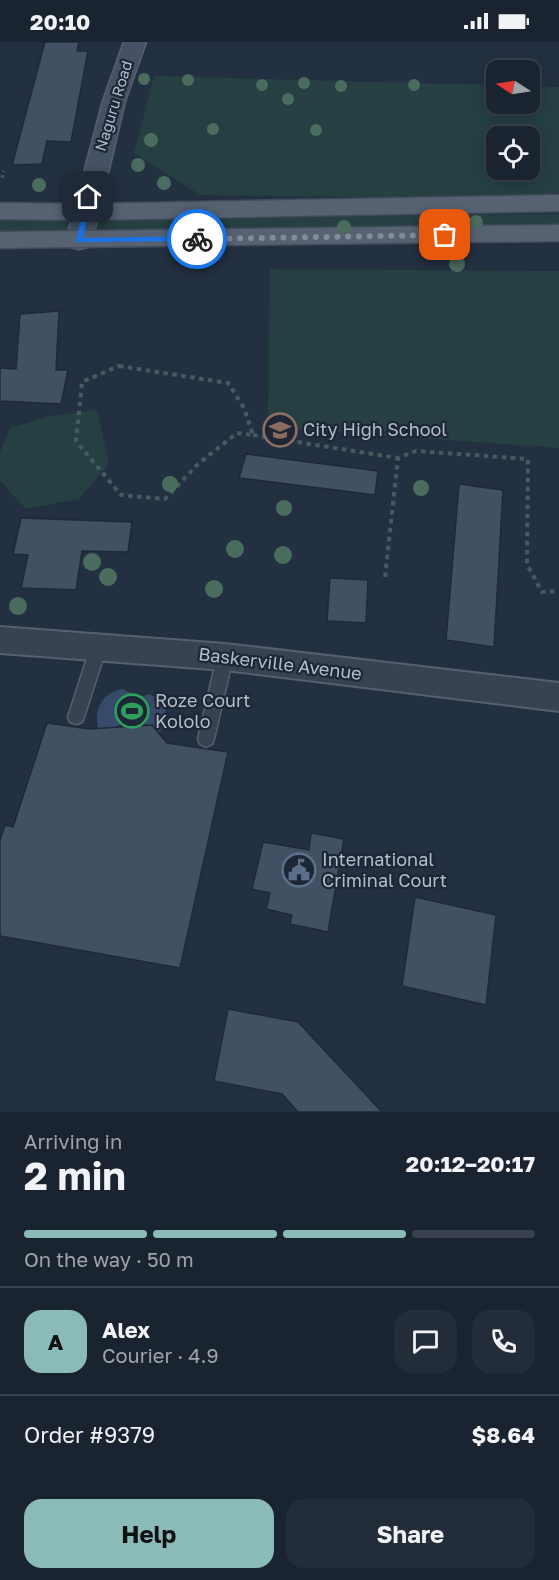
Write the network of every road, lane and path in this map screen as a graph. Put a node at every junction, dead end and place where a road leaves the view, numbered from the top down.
1 (135, 42) edge
2 (3, 171) dead end
3 (2, 178) dead end
4 (559, 203) edge
5 (0, 211) edge
6 (85, 212) junction
7 (559, 233) edge
8 (0, 240) edge
9 (79, 241) junction
10 (253, 435) dead end
11 (398, 458) junction
12 (385, 577) dead end
13 (559, 591) edge
14 (0, 640) edge
15 (99, 646) junction
16 (225, 657) junction
17 (559, 697) edge
18 (76, 717) dead end
19 (206, 739) dead end

1 - 6 street, Naguru Road
2 - 3 path
4 - 6 main road
5 - 6 main road
6 - 9 street, Naguru Road
7 - 9 main road
8 - 9 main road
10 - 11 path
11 - 12 path
11 - 13 path
14 - 15 street, Baskerville Avenue
15 - 16 street, Baskerville Avenue
15 - 18 lane
16 - 17 street, Baskerville Avenue
16 - 19 lane

